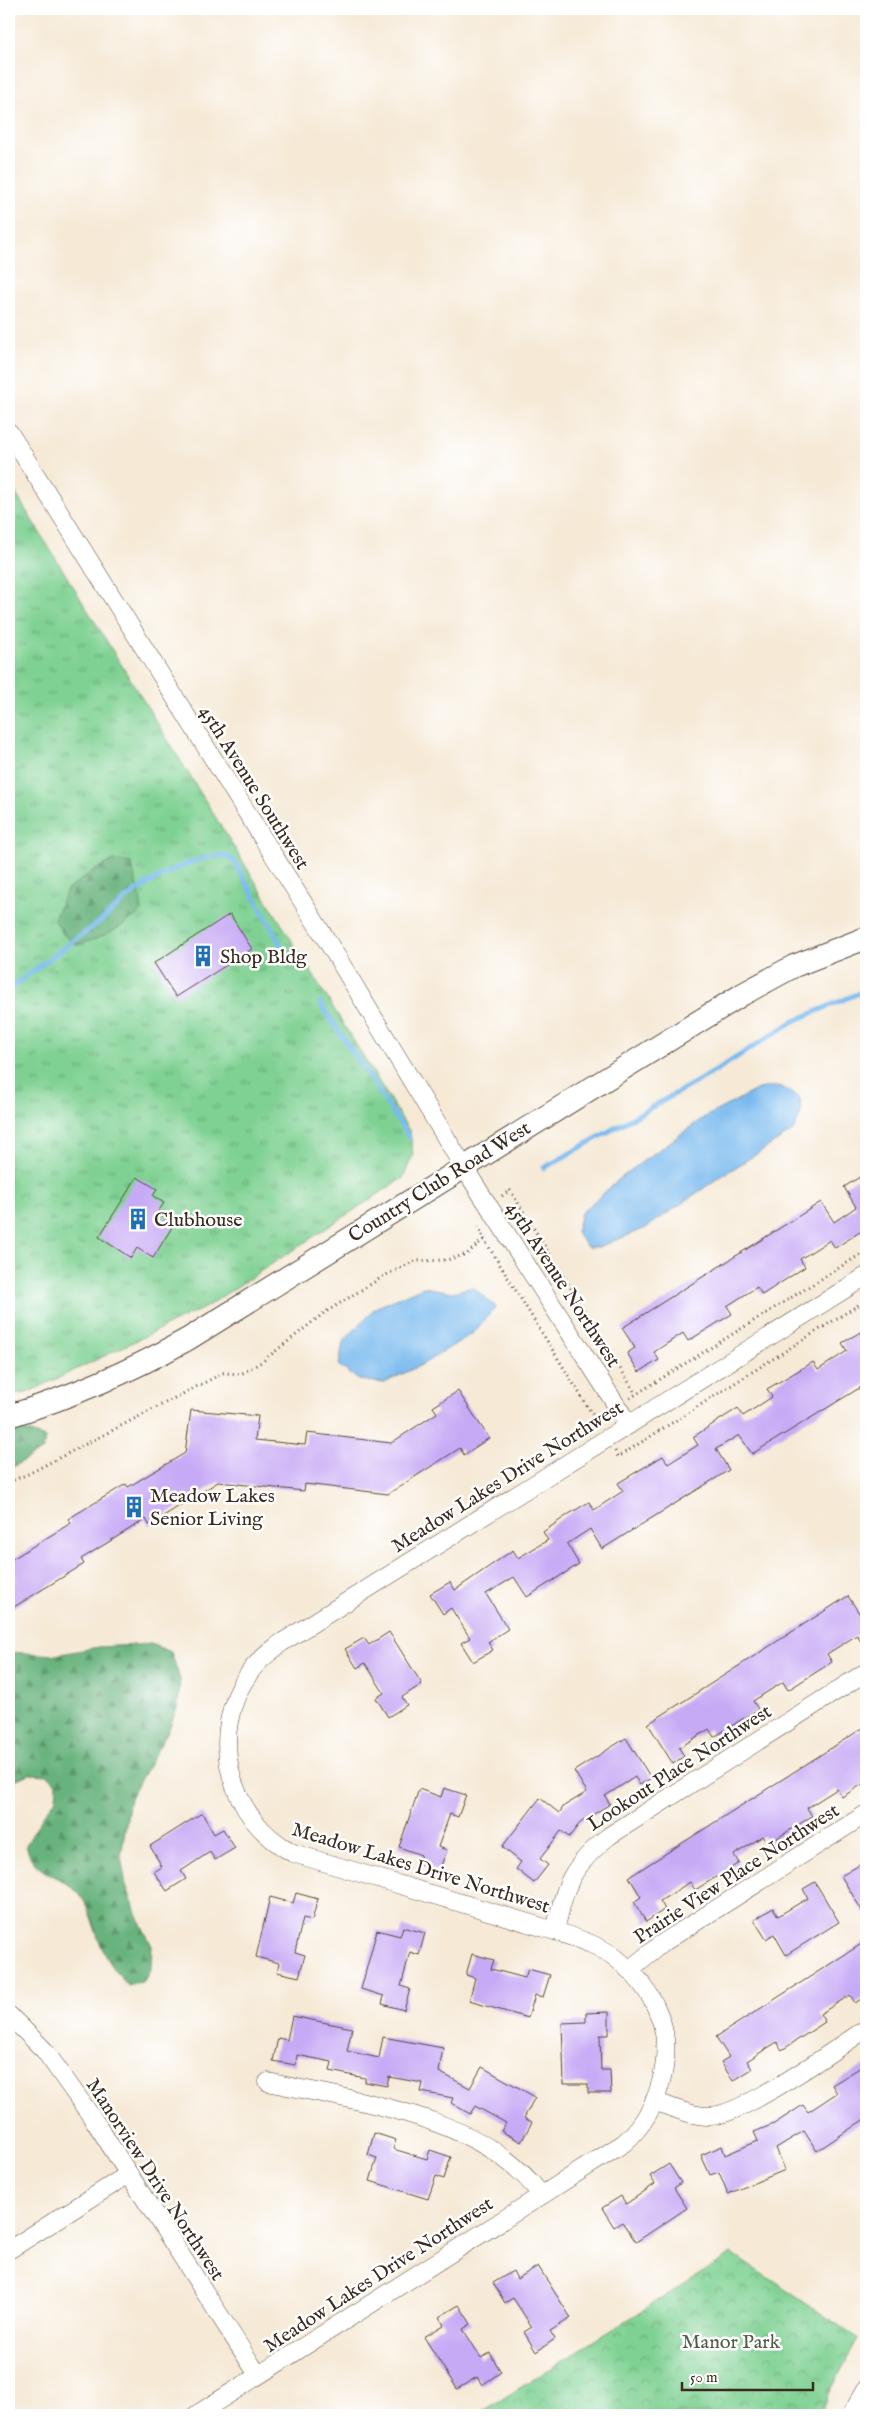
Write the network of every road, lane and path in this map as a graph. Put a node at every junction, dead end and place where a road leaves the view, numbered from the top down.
1 (9, 432) edge
2 (866, 938) edge
3 (463, 1166) junction
4 (489, 1206) junction
5 (484, 1239) junction
6 (866, 1252) edge
7 (866, 1276) edge
8 (866, 1300) edge
9 (9, 1416) edge
10 (596, 1420) dead end
11 (628, 1425) junction
12 (618, 1457) dead end
13 (9, 1482) edge
14 (866, 1672) edge
15 (866, 1814) edge
16 (555, 1931) junction
17 (629, 1970) junction
18 (9, 2015) edge
19 (866, 2029) edge
20 (268, 2082) dead end
21 (654, 2101) junction
22 (129, 2174) junction
23 (541, 2194) junction
24 (9, 2250) edge
25 (258, 2375) junction
26 (866, 2389) edge
27 (196, 2415) edge
28 (851, 2415) edge

1 - 3 street, 45th Avenue Southwest
2 - 3 main road, Country Club Road West
3 - 4 street, 45th Avenue Northwest
3 - 9 main road, Country Club Road West
4 - 5 path
4 - 6 path
4 - 11 street, 45th Avenue Northwest
5 - 10 path
5 - 13 path
7 - 11 street, Meadow Lakes Drive Northwest
8 - 12 path
11 - 16 street, Meadow Lakes Drive Northwest
14 - 16 street, Lookout Place Northwest
15 - 17 street, Prairie View Place Northwest
16 - 17 street, Meadow Lakes Drive Northwest
17 - 21 street, Meadow Lakes Drive Northwest
18 - 22 street, Manorview Drive Northwest
19 - 21 street
20 - 23 street
21 - 23 street, Meadow Lakes Drive Northwest
22 - 24 street
22 - 25 street, Manorview Drive Northwest
23 - 25 street, Meadow Lakes Drive Northwest
25 - 27 street, Meadow Lakes Drive Northwest
26 - 28 street

